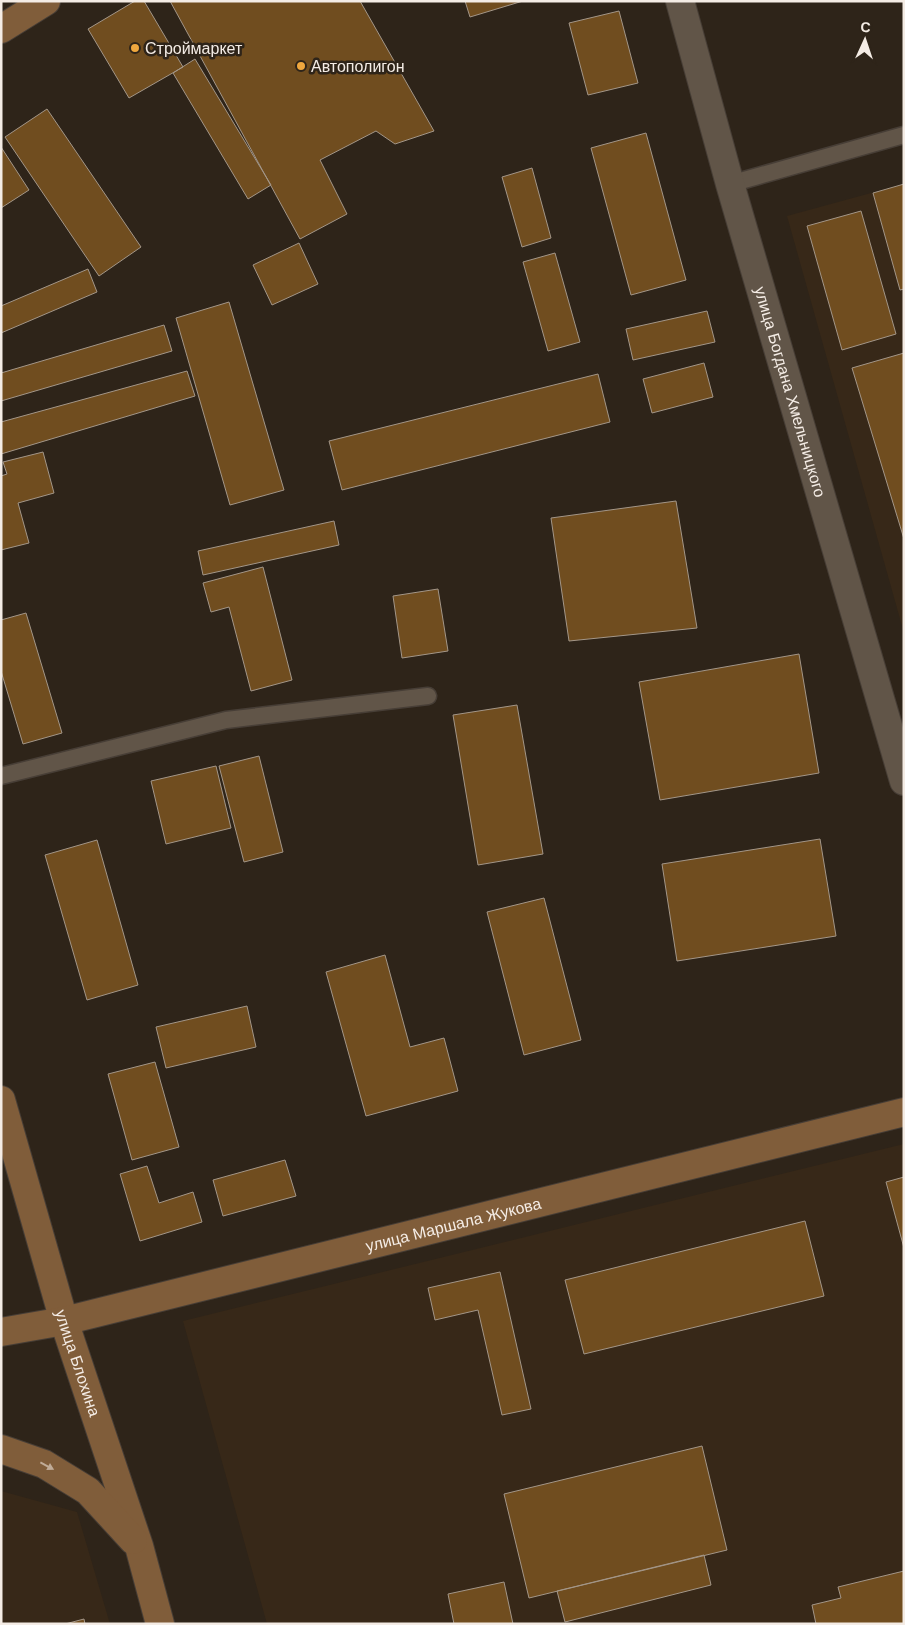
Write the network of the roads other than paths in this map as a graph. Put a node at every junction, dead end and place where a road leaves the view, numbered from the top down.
1 (46, 1) edge
2 (680, 1) edge
3 (1, 29) edge
4 (904, 136) edge
5 (730, 184) junction
6 (428, 696) dead end
7 (1, 776) edge
8 (904, 781) edge
9 (1, 1100) edge
10 (904, 1112) edge
11 (64, 1321) junction
12 (1, 1332) edge
13 (1, 1449) edge
14 (139, 1546) junction
15 (160, 1624) edge

1 - 3 main road
2 - 5 street, улица Богдана Хмельницкого
4 - 5 lane
5 - 8 street, улица Богдана Хмельницкого
6 - 7 lane
9 - 11 main road, улица Блохина
10 - 11 main road, улица Маршала Жукова
11 - 12 main road, улица Маршала Жукова
11 - 14 main road, улица Блохина
13 -> 14 main road
14 - 15 main road, улица Блохина

